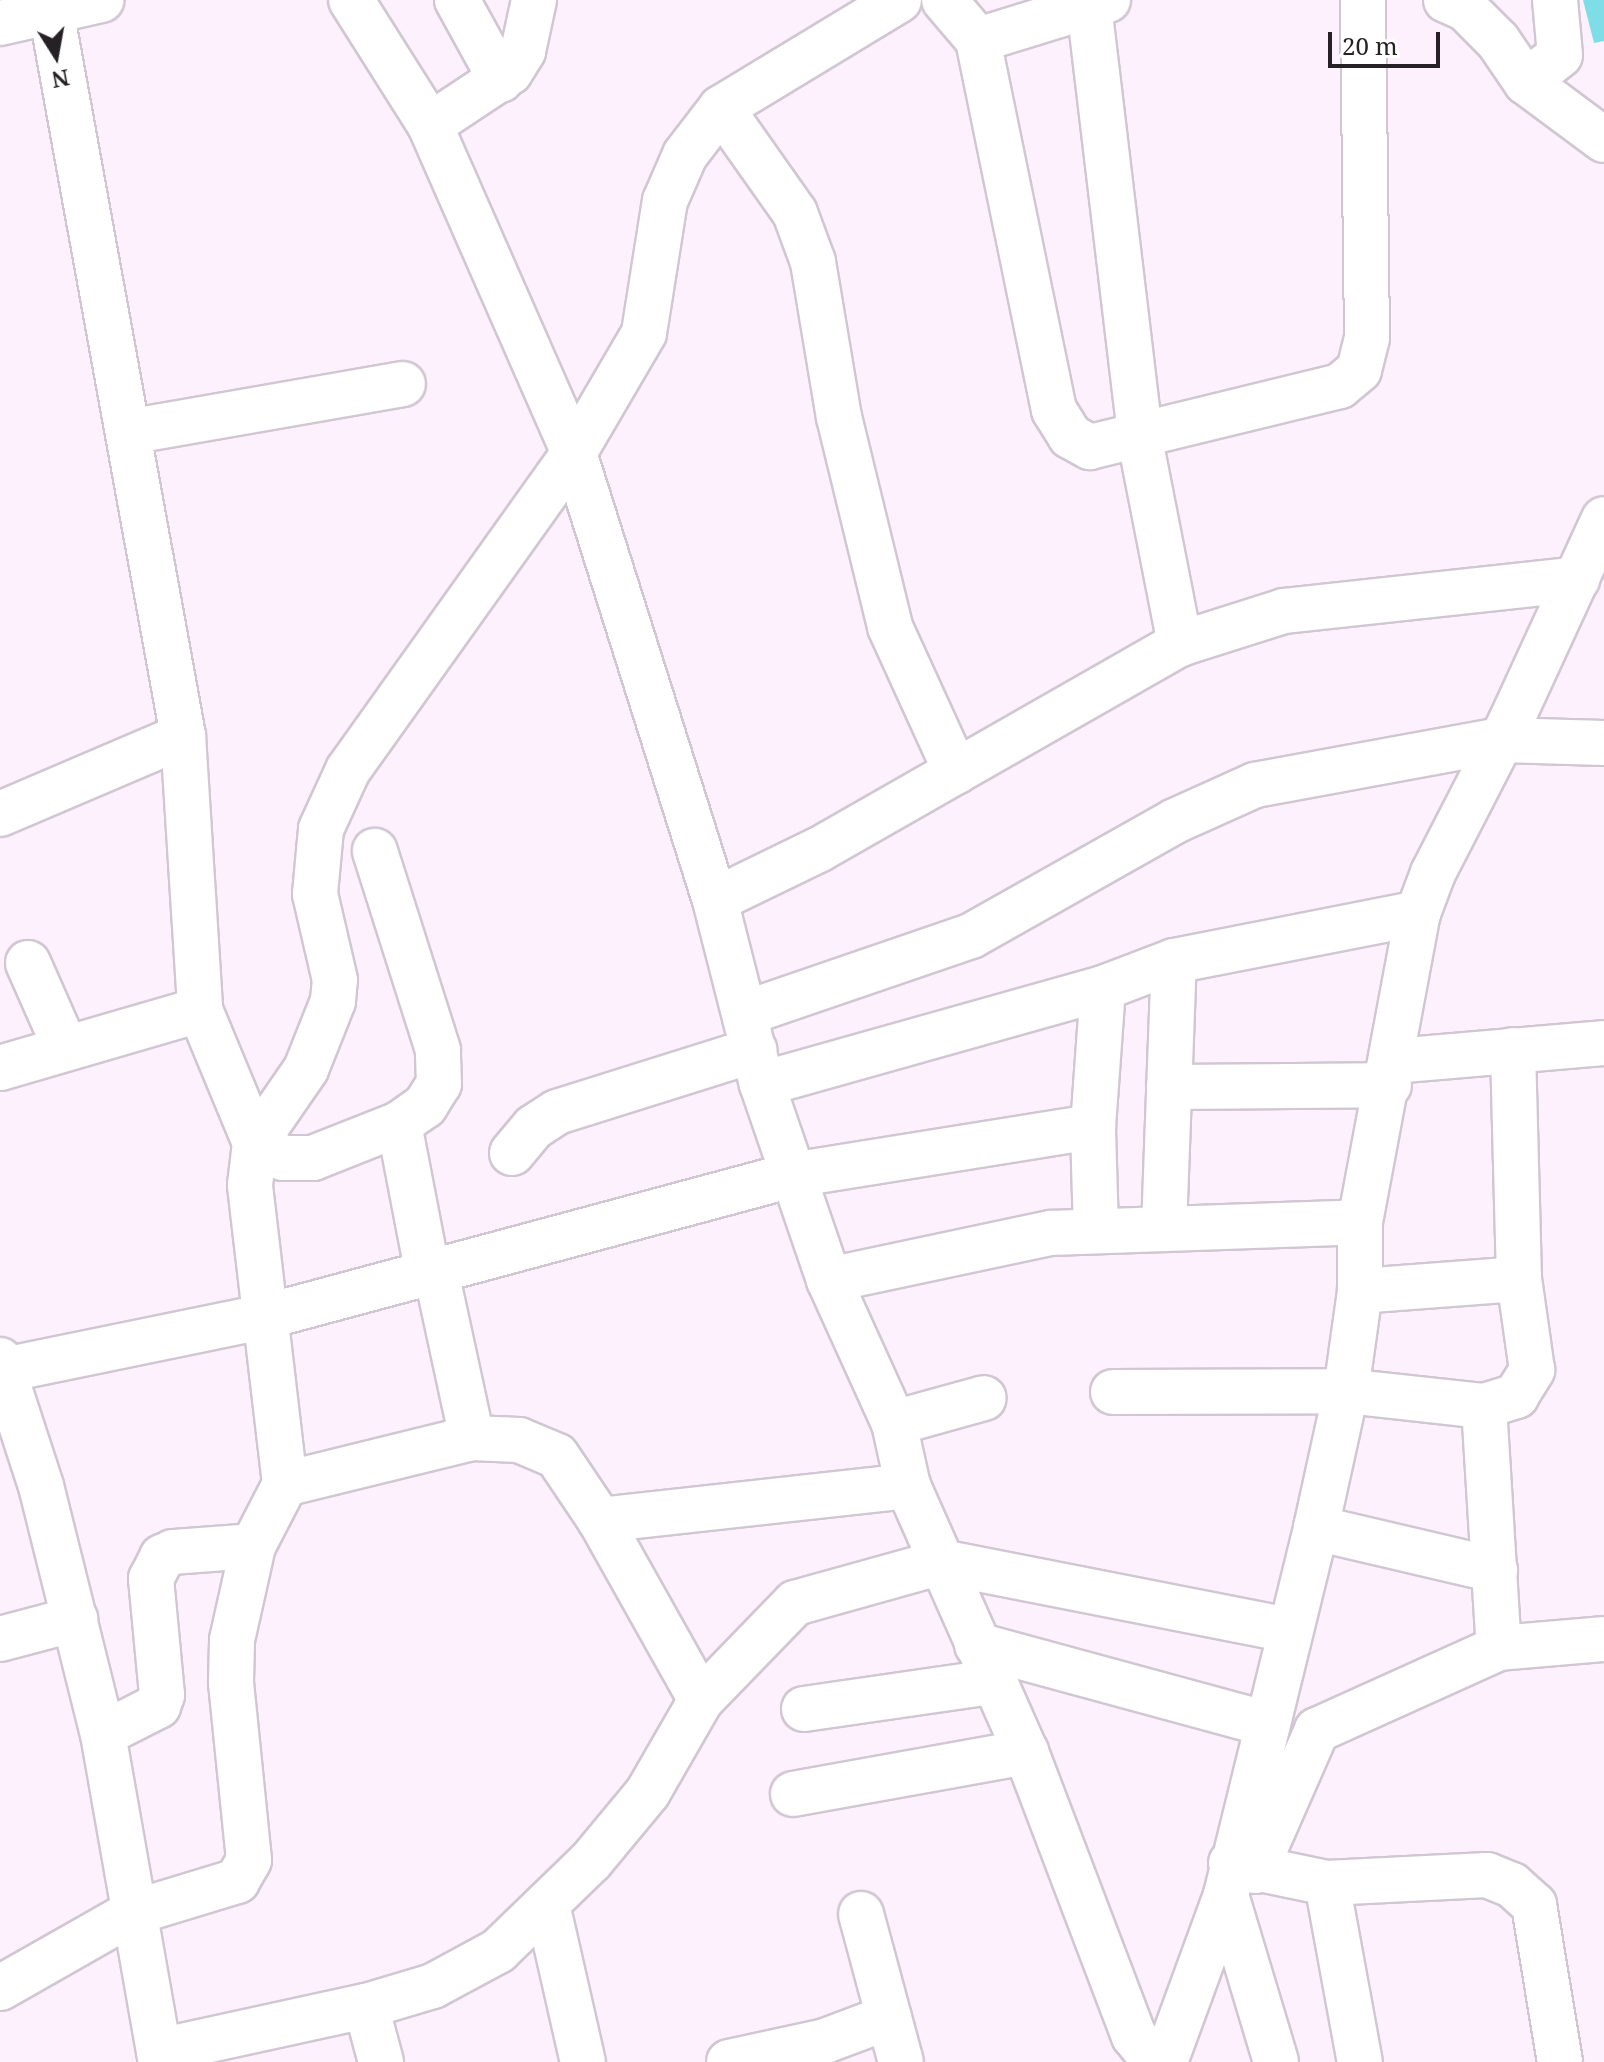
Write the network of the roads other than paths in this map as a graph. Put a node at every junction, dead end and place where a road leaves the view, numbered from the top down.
1 (101, 0) edge
2 (351, 0) edge
3 (457, 0) edge
4 (534, 0) edge
5 (899, 0) edge
6 (944, 0) edge
7 (1363, 0) edge
8 (1446, 0) edge
9 (1555, 0) edge
10 (1098, 3) edge
11 (50, 5) edge
12 (0, 23) edge
13 (978, 40) junction
14 (501, 80) junction
15 (1526, 82) junction
16 (721, 108) junction
17 (430, 125) junction
18 (1604, 140) edge
19 (403, 384) dead end
20 (128, 432) junction
21 (1139, 436) junction
22 (574, 453) junction
23 (1604, 519) edge
24 (1583, 594) edge
25 (1180, 644) junction
26 (183, 736) junction
27 (1501, 740) junction
28 (1604, 743) edge
29 (956, 772) junction
30 (0, 814) edge
31 (375, 851) dead end
32 (715, 900) junction
33 (1418, 913) junction
34 (1174, 961) junction
35 (28, 963) dead end
36 (1103, 988) junction
37 (200, 1010) junction
38 (1604, 1043) edge
39 (65, 1047) junction
40 (754, 1049) junction
41 (1513, 1050) junction
42 (0, 1068) edge
43 (1392, 1073) junction
44 (1169, 1087) junction
45 (399, 1124) junction
46 (1093, 1127) junction
47 (255, 1143) junction
48 (512, 1153) dead end
49 (792, 1175) junction
50 (1360, 1222) junction
51 (1164, 1229) junction
52 (1096, 1231) junction
53 (432, 1273) junction
54 (1519, 1279) junction
55 (829, 1280) junction
56 (1360, 1291) junction
57 (268, 1316) junction
58 (2, 1365) edge
59 (1346, 1391) junction
60 (1113, 1392) dead end
61 (984, 1398) dead end
62 (1484, 1406) junction
63 (894, 1423) junction
64 (472, 1438) junction
65 (285, 1484) junction
66 (908, 1486) junction
67 (600, 1520) junction
68 (1316, 1528) junction
69 (253, 1546) junction
70 (942, 1562) junction
71 (1495, 1570) junction
72 (75, 1619) junction
73 (1288, 1630) junction
74 (0, 1639) edge
75 (1604, 1639) edge
76 (1499, 1648) junction
77 (984, 1663) junction
78 (701, 1700) junction
79 (804, 1709) dead end
80 (1267, 1724) junction
81 (103, 1734) junction
82 (1026, 1752) junction
83 (793, 1794) dead end
84 (1237, 1876) junction
85 (1327, 1883) junction
86 (547, 1904) junction
87 (132, 1913) junction
88 (861, 1914) dead end
89 (0, 1988) edge
90 (366, 2006) junction
91 (889, 2017) junction
92 (825, 2052) edge
93 (160, 2056) edge
94 (381, 2062) edge
95 (583, 2062) edge
96 (729, 2062) edge
97 (901, 2062) edge
98 (1155, 2062) edge
99 (1165, 2062) edge
100 (1276, 2062) edge
101 (1360, 2062) edge
102 (1560, 2062) edge

1 - 11 street
2 - 17 street
3 - 14 street
4 - 14 street
5 - 16 street
6 - 13 street
7 - 21 street
8 - 15 street
9 - 15 street
10 - 13 street
10 - 21 street
11 - 12 street
11 - 20 street
13 - 21 street
14 - 17 street
15 - 18 street
16 - 22 street
16 - 29 street
17 - 22 street
19 - 20 street
20 - 26 street
21 - 25 street
22 - 32 street
22 - 47 street
23 - 24 street
24 - 25 street
24 - 27 street
25 - 29 street
26 - 30 street
26 - 37 street
27 - 28 street
27 - 33 street
27 - 40 street
29 - 32 street
31 - 45 street
32 - 40 street
33 - 34 street
33 - 43 street
34 - 36 street
34 - 44 street
35 - 39 street
36 - 40 street
36 - 46 street
37 - 39 street
37 - 47 street
38 - 41 street
39 - 42 street
40 - 48 street
40 - 49 street
41 - 43 street
41 - 54 street
43 - 44 street
43 - 50 street
44 - 51 street
45 - 47 street
45 - 53 street
46 - 49 street
46 - 52 street
47 - 57 street
49 - 53 street
49 - 55 street
50 - 51 street
50 - 56 street
51 - 52 street
52 - 55 street
53 - 57 street
53 - 64 street
54 - 56 street
54 - 62 street
55 - 63 street
56 - 59 street
57 - 58 street
57 - 65 street
58 - 72 street
59 - 60 street
59 - 62 street
59 - 68 street
61 - 63 street
62 - 71 street
63 - 66 street
64 - 65 street
64 - 67 street
65 - 69 street
66 - 67 street
66 - 70 street
67 - 78 street
68 - 71 street
68 - 73 street
69 - 81 street
69 - 87 street
70 - 73 street
70 - 77 street
70 - 78 street
71 - 76 street
72 - 74 street
72 - 81 street
73 - 80 street
75 - 76 street
76 - 84 street
77 - 79 street
77 - 80 street
77 - 82 street
78 - 86 street
80 - 84 street
81 - 87 street
82 - 83 street
82 - 98 street
84 - 85 street
84 - 99 street
84 - 100 street
85 - 101 street
85 - 102 street
86 - 90 street
86 - 95 street
87 - 89 street
87 - 93 street
88 - 91 street
90 - 93 street
90 - 94 street
91 - 92 street
91 - 97 street
92 - 96 street

